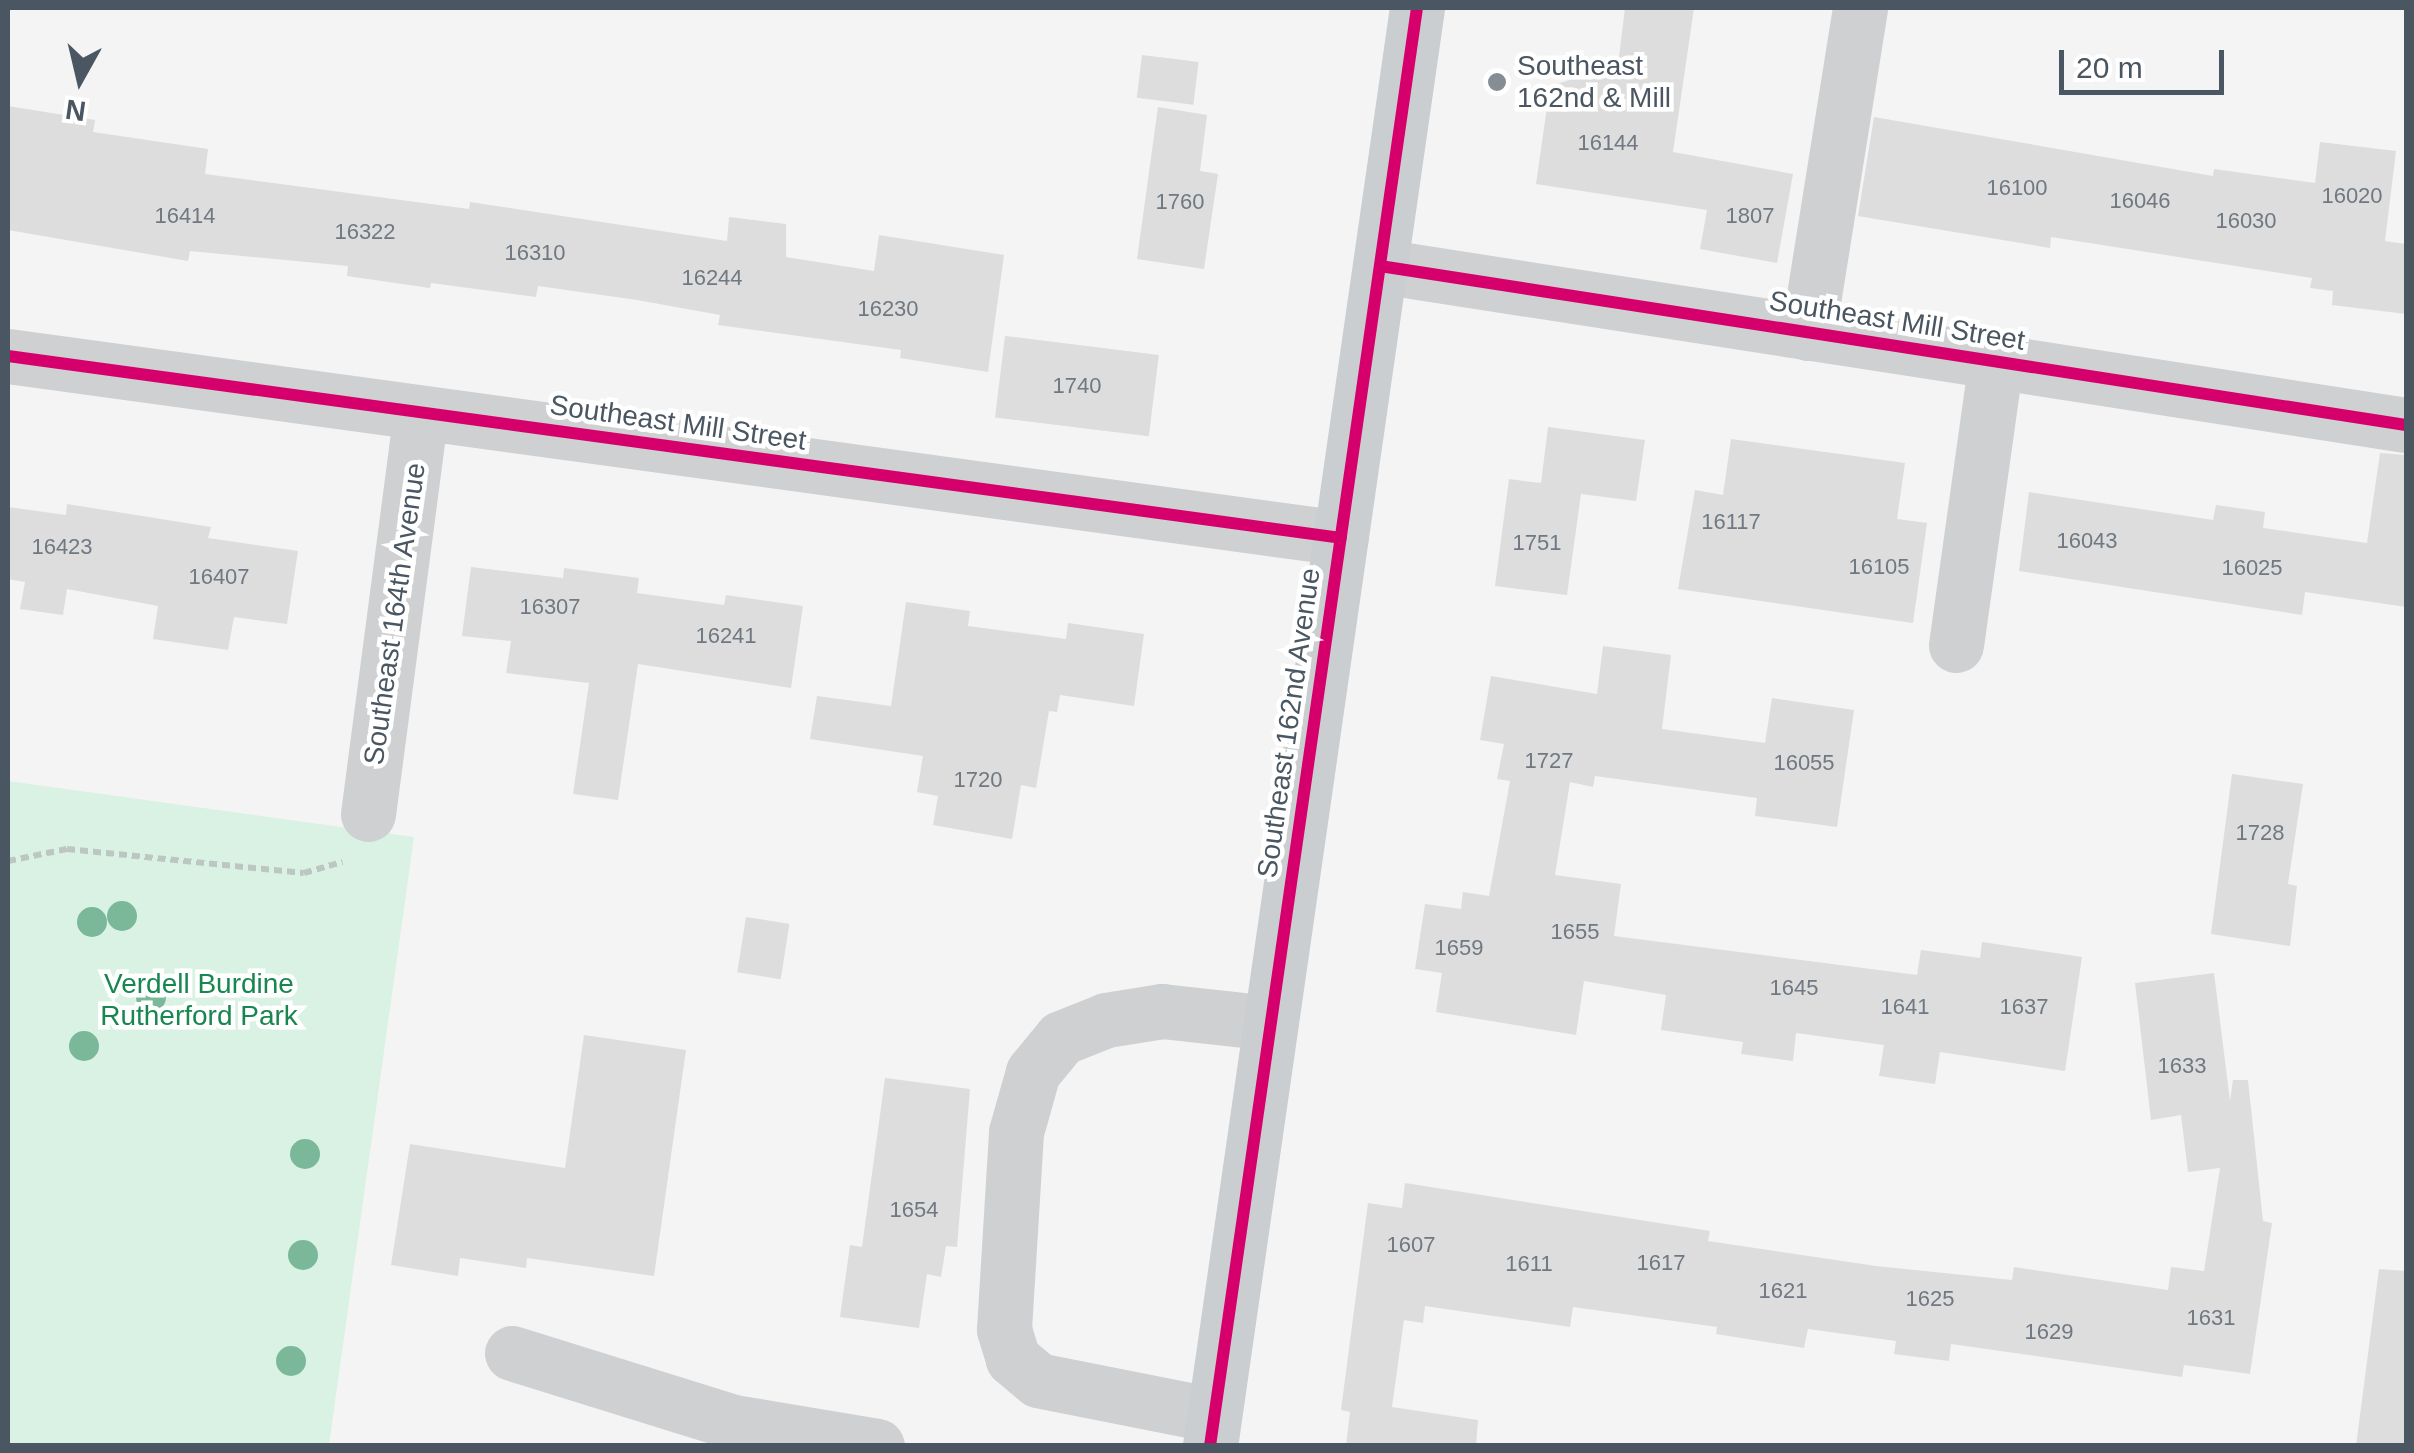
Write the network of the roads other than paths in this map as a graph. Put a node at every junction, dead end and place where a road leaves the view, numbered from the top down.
1 (1417, 8) edge
2 (1860, 8) edge
3 (1380, 266) junction
4 (1808, 332) junction
5 (8, 356) edge
6 (1996, 361) junction
7 (421, 414) junction
8 (2406, 424) edge
9 (1342, 538) junction
10 (1956, 645) dead end
11 (368, 814) road end
12 (1270, 1024) junction
13 (512, 1353) dead end
14 (1212, 1430) edge
15 (877, 1446) edge

1 - 3 main road, Southeast 162nd Avenue
2 - 4 street
3 - 4 street, Southeast Mill Street
3 - 9 main road, Southeast 162nd Avenue
4 - 6 street, Southeast Mill Street
5 - 7 street, Southeast Mill Street
6 - 8 street, Southeast Mill Street
6 - 10 street
7 - 9 street, Southeast Mill Street
7 - 11 street, Southeast 164th Avenue
9 - 12 main road, Southeast 162nd Avenue
12 - 14 main road, Southeast 162nd Avenue
12 - 14 street
13 - 15 street

